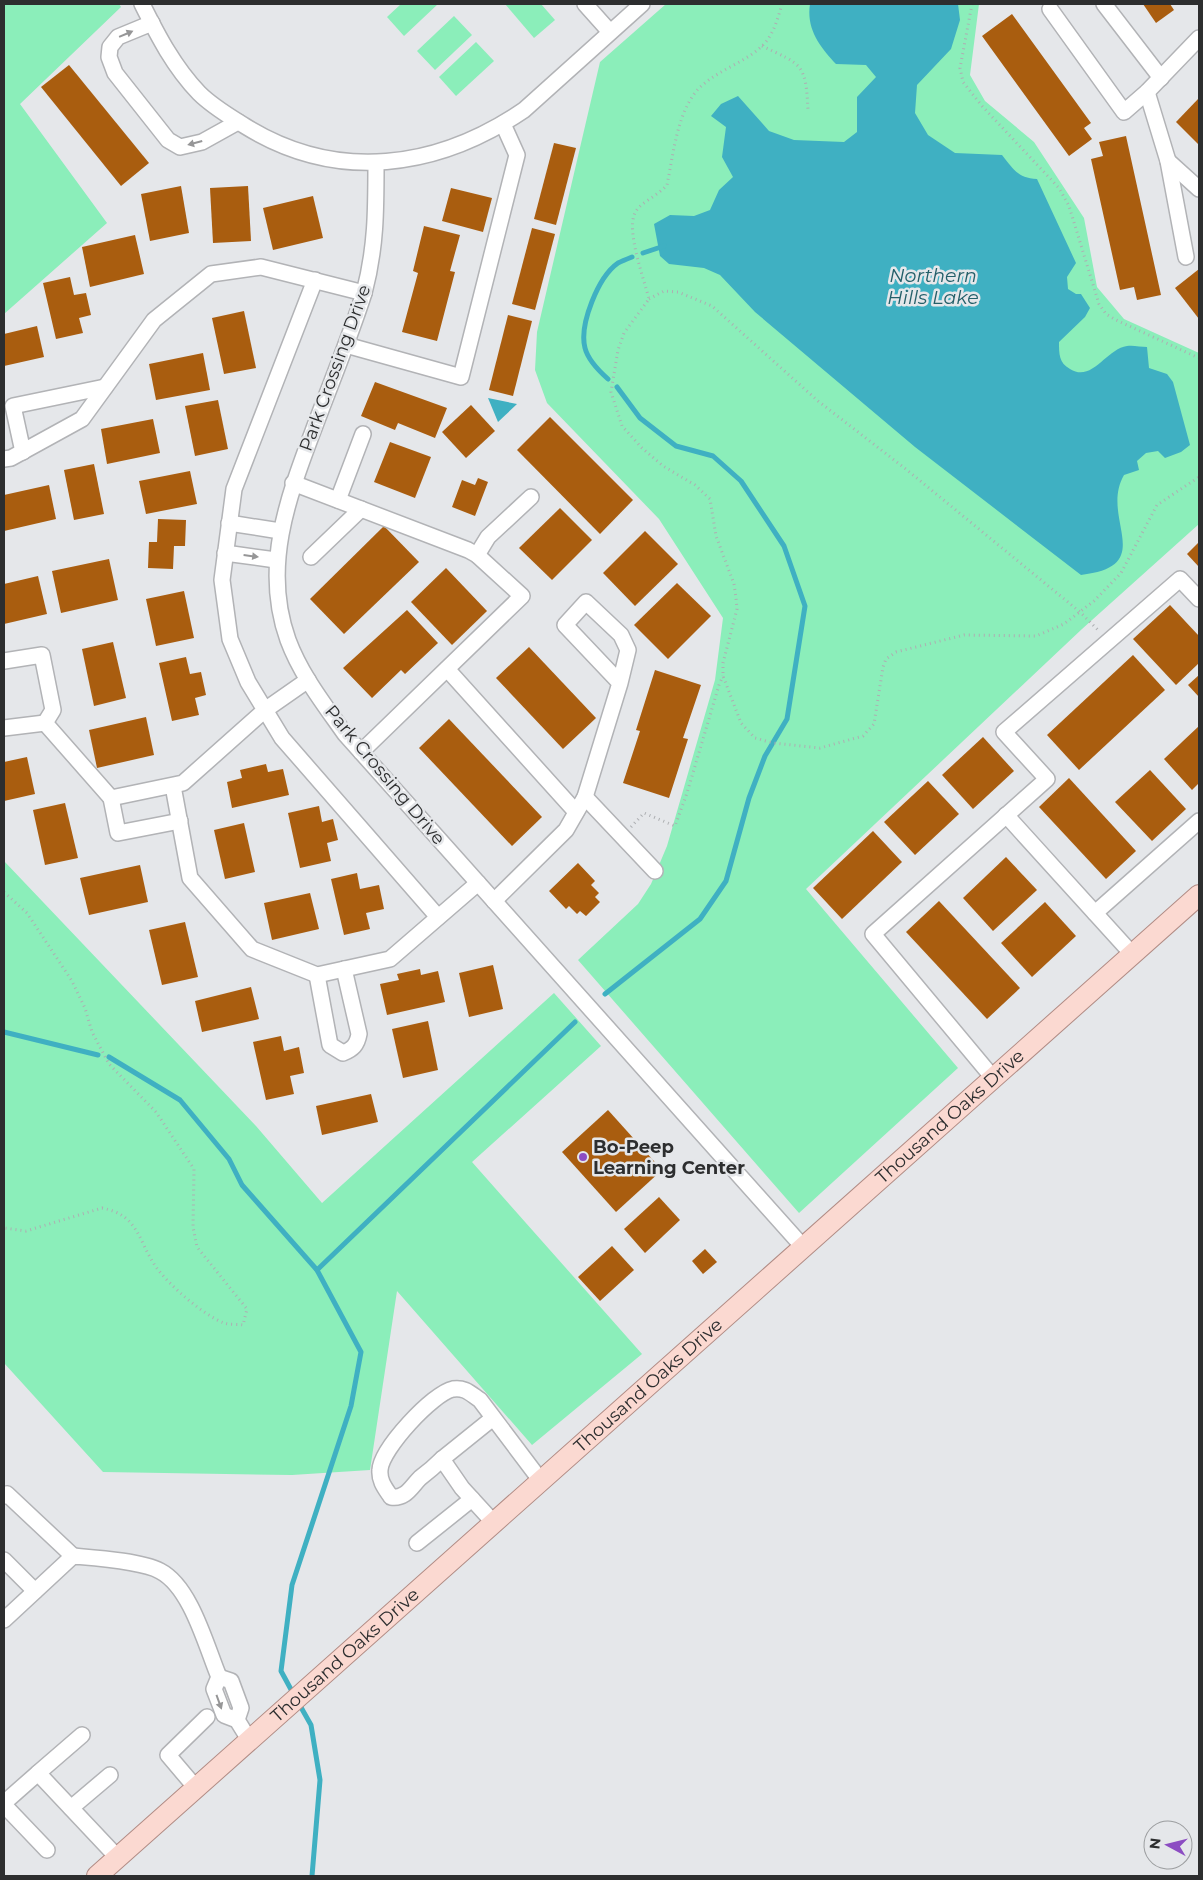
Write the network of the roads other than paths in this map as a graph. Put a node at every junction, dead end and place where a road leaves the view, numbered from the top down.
1 (142, 4) edge
2 (585, 4) edge
3 (642, 4) edge
4 (1104, 4) edge
5 (1050, 9) dead end
6 (152, 23) junction
7 (610, 32) junction
8 (1199, 38) edge
9 (1161, 78) junction
10 (1147, 92) junction
11 (238, 122) junction
12 (503, 124) junction
13 (1168, 161) junction
14 (376, 164) junction
15 (1199, 189) edge
16 (1186, 257) dead end
17 (315, 280) junction
18 (364, 293) junction
19 (346, 345) junction
20 (105, 387) junction
21 (363, 434) dead end
22 (23, 452) junction
23 (4, 459) edge
24 (293, 483) junction
25 (531, 497) dead end
26 (338, 500) junction
27 (362, 509) junction
28 (229, 523) junction
29 (280, 531) junction
30 (225, 553) junction
31 (477, 555) junction
32 (311, 557) dead end
33 (276, 560) junction
34 (1199, 599) edge
35 (4, 660) edge
36 (447, 669) junction
37 (308, 680) junction
38 (620, 682) junction
39 (265, 710) junction
40 (45, 723) junction
41 (4, 728) edge
42 (361, 752) junction
43 (173, 786) junction
44 (585, 797) junction
45 (111, 798) junction
46 (576, 812) junction
47 (1006, 815) junction
48 (180, 820) junction
49 (1199, 821) edge
50 (655, 871) dead end
51 (478, 883) junction
52 (1199, 896) edge
53 (494, 901) junction
54 (1095, 913) junction
55 (438, 917) junction
56 (1133, 954) junction
57 (344, 969) junction
58 (317, 975) junction
59 (994, 1079) junction
60 (804, 1248) junction
61 (493, 1418) junction
62 (442, 1459) junction
63 (541, 1481) junction
64 (4, 1496) edge
65 (472, 1499) junction
66 (494, 1523) junction
67 (417, 1544) dead end
68 (73, 1556) junction
69 (4, 1560) edge
70 (34, 1591) junction
71 (4, 1620) edge
72 (207, 1717) dead end
73 (82, 1734) dead end
74 (255, 1736) junction
75 (38, 1773) junction
76 (110, 1775) dead end
77 (196, 1788) junction
78 (4, 1804) edge
79 (71, 1808) junction
80 (47, 1850) dead end
81 (118, 1858) junction
82 (98, 1876) edge

1 - 6 street
2 - 7 street
3 - 7 street
4 - 9 street
5 - 10 street
6 - 11 street
11 -> 6 street
7 - 12 street
8 - 9 street
9 - 10 street
10 - 13 street
11 - 14 street
12 - 14 street
12 - 19 street
13 - 15 street
13 - 16 street
14 - 18 street, Park Crossing Drive
17 - 18 street
17 - 20 street
17 - 28 street
18 - 19 street, Park Crossing Drive
19 - 24 street, Park Crossing Drive
20 - 22 street
20 - 22 street
21 - 26 street
22 - 23 street
24 - 26 street
24 - 29 street, Park Crossing Drive
25 - 31 street
26 - 27 street
27 - 31 street
27 - 32 street
28 - 29 street
28 - 30 street
29 - 33 street, Park Crossing Drive
30 -> 33 street
30 - 39 street
31 - 36 street
33 - 37 street, Park Crossing Drive
34 - 47 street
35 - 40 street
36 - 42 street
36 - 46 street
37 - 39 street
37 - 42 street, Park Crossing Drive
38 - 38 street
38 - 44 street
39 - 43 street
39 - 55 street
40 - 41 street
40 - 45 street
42 - 51 street, Park Crossing Drive
43 - 45 street
43 - 48 street
44 - 46 street
44 - 50 street
45 - 48 street
46 - 53 street
47 - 54 street
47 - 59 street
48 - 58 street
49 - 54 street
51 - 53 street, Park Crossing Drive
51 - 55 street
52 - 56 main road, Thousand Oaks Drive
53 - 60 street, Park Crossing Drive
54 - 56 street
55 - 57 street
56 - 59 main road, Thousand Oaks Drive
57 - 58 street
57 - 58 street
59 - 60 main road, Thousand Oaks Drive
60 - 63 main road, Thousand Oaks Drive
61 - 62 street
61 - 62 street
61 - 63 street
62 - 65 street
63 - 66 main road, Thousand Oaks Drive
64 - 68 street
65 - 66 street
65 - 67 street
66 - 74 main road, Thousand Oaks Drive
68 - 70 street
68 - 74 street
69 - 70 street
70 - 71 street
72 - 77 street
73 - 75 street
74 - 77 main road, Thousand Oaks Drive
75 - 78 street
75 - 79 street
76 - 79 street
77 - 81 main road, Thousand Oaks Drive
78 - 80 street
79 - 81 street
81 - 82 main road, Thousand Oaks Drive

